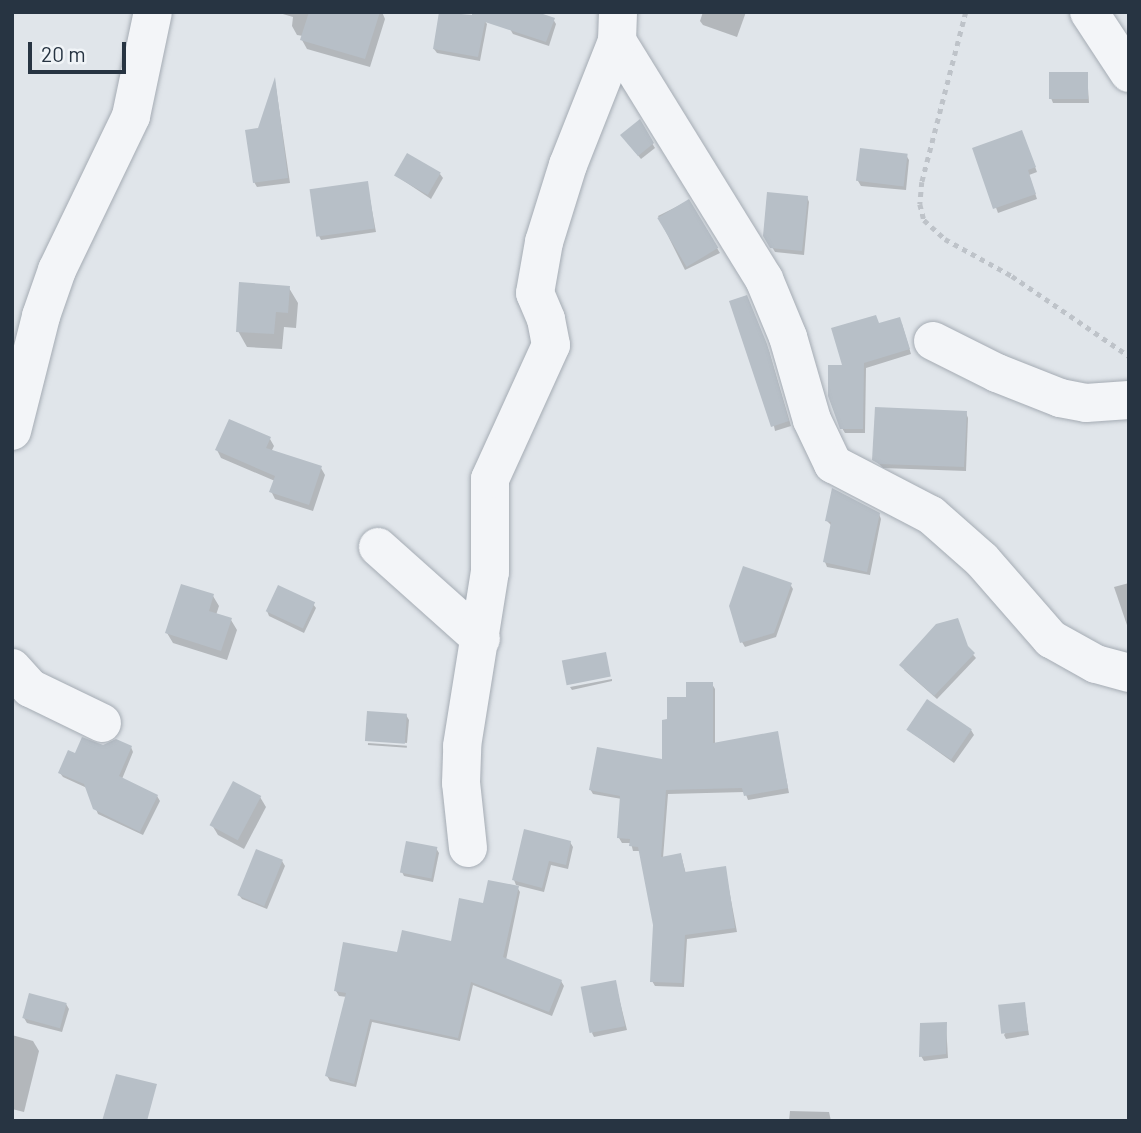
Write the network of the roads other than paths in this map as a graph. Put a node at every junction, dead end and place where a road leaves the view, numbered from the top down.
1 (153, 12) edge
2 (1089, 12) edge
3 (618, 27) edge
4 (1129, 73) edge
5 (933, 341) dead end
6 (1129, 400) edge
7 (12, 431) edge
8 (378, 547) dead end
9 (481, 639) junction
10 (12, 668) edge
11 (1129, 673) edge
12 (102, 723) dead end
13 (468, 848) dead end

1 - 7 street
2 - 4 street
3 - 9 street
3 - 11 street
5 - 6 street
8 - 9 street
9 - 13 street
10 - 12 street

